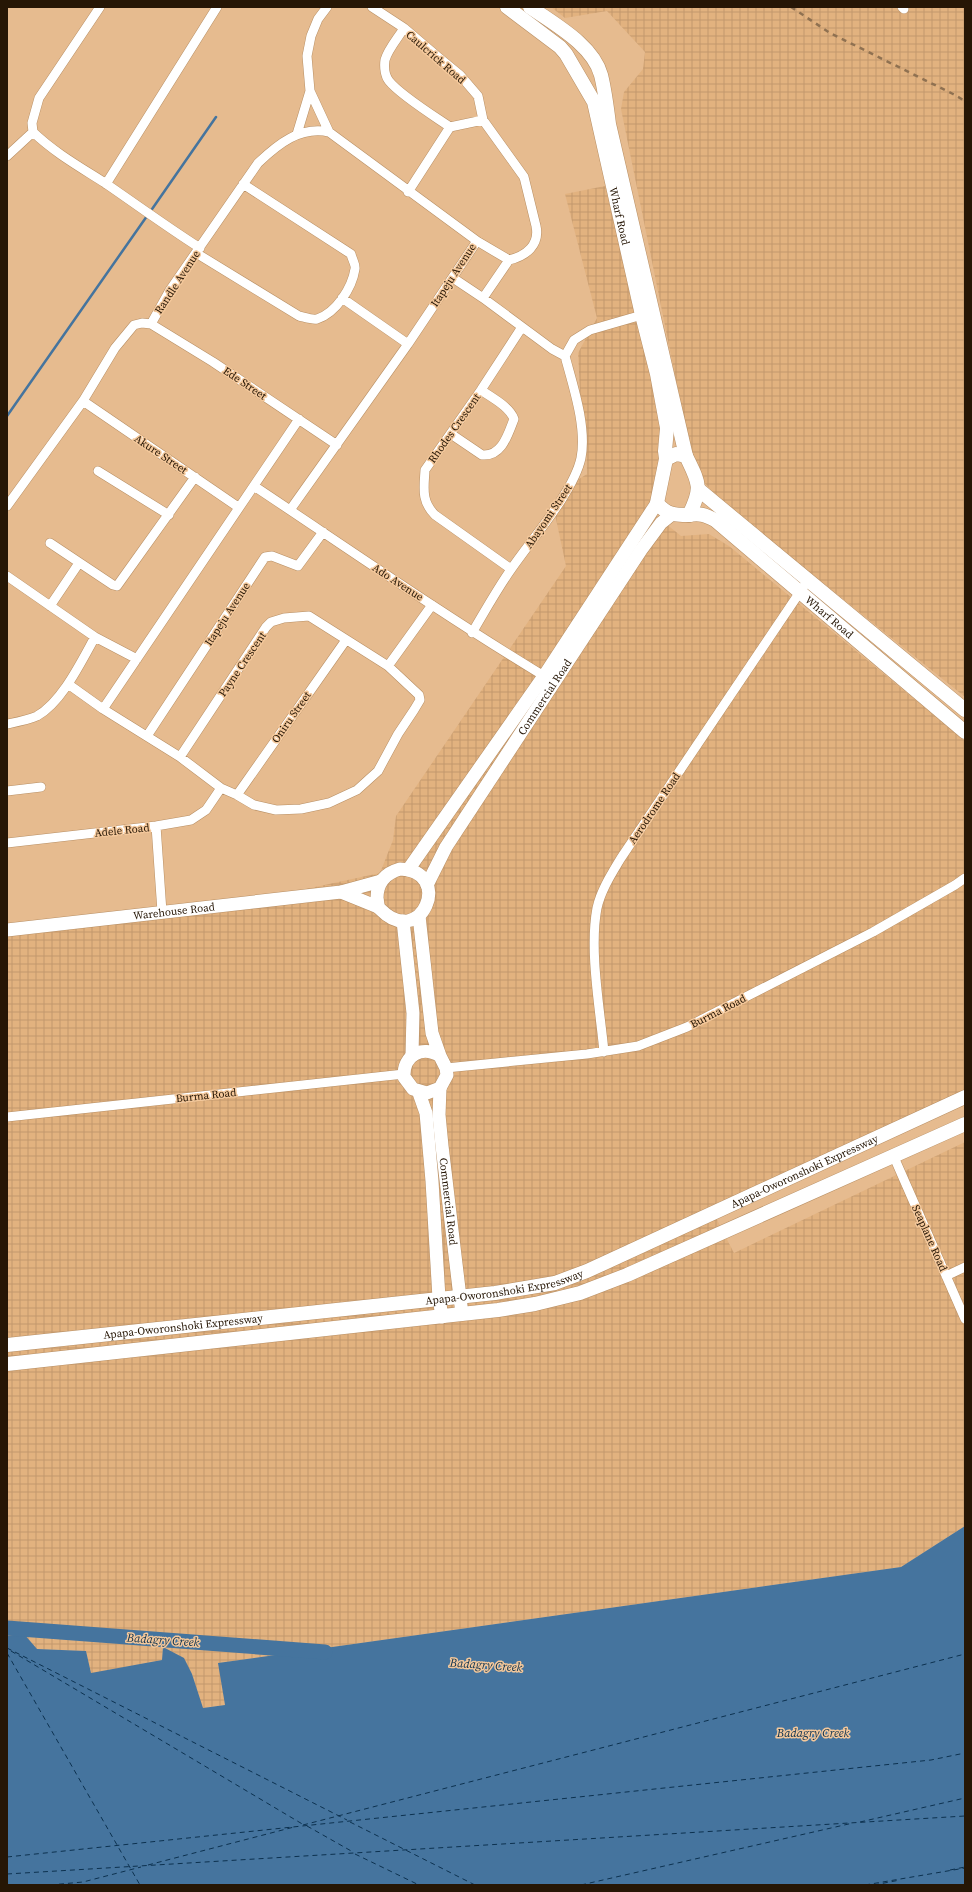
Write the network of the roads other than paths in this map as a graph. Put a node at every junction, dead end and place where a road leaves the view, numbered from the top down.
1 (100, 7) edge
2 (217, 7) edge
3 (327, 7) edge
4 (372, 7) edge
5 (507, 7) edge
6 (530, 7) edge
7 (404, 28) junction
8 (310, 91) junction
9 (483, 120) junction
10 (450, 127) junction
11 (32, 132) junction
12 (329, 132) junction
13 (297, 134) junction
14 (7, 156) edge
15 (106, 184) junction
16 (243, 184) junction
17 (408, 192) junction
18 (477, 241) junction
19 (198, 250) junction
20 (509, 260) junction
21 (453, 278) junction
22 (342, 298) junction
23 (483, 298) junction
24 (642, 315) junction
25 (151, 324) junction
26 (522, 326) junction
27 (408, 344) junction
28 (565, 356) junction
29 (481, 390) junction
30 (83, 401) junction
31 (299, 419) junction
32 (451, 434) junction
33 (337, 445) junction
34 (686, 456) junction
35 (666, 459) junction
36 (98, 471) dead end
37 (195, 477) junction
38 (254, 486) junction
39 (698, 489) junction
40 (657, 503) junction
41 (7, 506) edge
42 (238, 507) junction
43 (290, 510) junction
44 (169, 515) junction
45 (671, 515) junction
46 (689, 515) junction
47 (323, 532) junction
48 (50, 543) dead end
49 (79, 563) junction
50 (511, 569) junction
51 (7, 576) edge
52 (808, 580) junction
53 (800, 592) junction
54 (432, 605) junction
55 (50, 606) junction
56 (472, 633) junction
57 (95, 637) junction
58 (346, 640) junction
59 (137, 659) junction
60 (388, 666) junction
61 (544, 676) junction
62 (68, 684) junction
63 (103, 710) junction
64 (965, 710) edge
65 (7, 724) edge
66 (965, 732) edge
67 (147, 736) junction
68 (180, 757) junction
69 (41, 787) dead end
70 (221, 788) junction
71 (7, 791) edge
72 (238, 795) junction
73 (156, 826) junction
74 (7, 838) edge
75 (7, 843) edge
76 (408, 870) junction
77 (965, 878) edge
78 (381, 881) junction
79 (427, 885) junction
80 (340, 892) junction
81 (378, 907) junction
82 (162, 912) junction
83 (419, 916) junction
84 (403, 921) junction
85 (7, 930) edge
86 (604, 1052) junction
87 (412, 1055) junction
88 (443, 1062) junction
89 (404, 1074) junction
90 (440, 1088) junction
91 (419, 1093) junction
92 (965, 1097) edge
93 (7, 1117) edge
94 (965, 1124) edge
95 (894, 1156) junction
96 (965, 1267) edge
97 (946, 1276) junction
98 (461, 1296) junction
99 (439, 1298) junction
100 (462, 1314) junction
101 (442, 1317) junction
102 (965, 1319) edge
103 (7, 1345) edge
104 (7, 1364) edge

1 - 11 street
2 - 15 street
3 - 8 street, Itapeju Avenue
4 - 7 street, Caulcrick Road
5 - 24 main road, Wharf Road
6 - 34 main road, Wharf Road
7 - 9 street, Caulcrick Road
7 - 10 street
8 - 12 street, Itapeju Avenue
8 - 13 street
9 - 10 street
9 - 20 street, Caulcrick Road
10 - 17 street
11 - 14 street
11 - 15 street
12 - 13 street, Randle Avenue
12 - 17 street, Itapeju Avenue
13 - 16 street, Randle Avenue
15 - 19 street
16 - 19 street, Randle Avenue
16 - 22 street
17 - 18 street, Itapeju Avenue
18 - 20 street
18 - 21 street, Itapeju Avenue
19 - 22 street
19 - 25 street, Randle Avenue
20 - 23 street
21 - 23 street
21 - 27 street, Itapeju Avenue
22 - 27 street
23 - 26 street
24 - 28 street
24 - 35 main road, Wharf Road
25 - 30 street, Randle Avenue
25 - 31 street, Ede Street
26 - 28 street
26 - 29 street, Rhodes Crescent
27 - 33 street, Itapeju Avenue
28 - 50 street, Abayomi Street
29 - 32 street, Rhodes Crescent
29 - 32 street
30 - 37 street, Akure Street
30 - 41 street, Randle Avenue
31 - 33 street, Ede Street
31 - 38 street
32 - 50 street, Rhodes Crescent
33 - 43 street, Itapeju Avenue
34 - 35 main road
34 - 39 main road
35 - 40 main road
36 - 44 street
37 - 42 street, Akure Street
37 - 44 street
38 - 42 street
38 - 43 street, Ado Avenue
39 - 46 main road
39 - 52 main road, Wharf Road
40 - 45 main road
40 - 61 main road, Commercial Road
42 - 59 street
43 - 47 street, Ado Avenue
44 - 49 street
45 - 46 main road
45 - 79 main road, Commercial Road
46 - 53 main road, Wharf Road
47 - 54 street, Ado Avenue
47 - 67 street, Itapeju Avenue
48 - 49 street
49 - 55 street
50 - 56 street, Abayomi Street
51 - 55 street
52 - 53 street, Aerodrome Road
52 - 64 main road, Wharf Road
53 - 66 main road, Wharf Road
53 - 86 street, Aerodrome Road
54 - 56 street, Ado Avenue
54 - 60 street
55 - 57 street
56 - 61 street, Ado Avenue
57 - 59 street
57 - 62 street
58 - 60 street, Payne Crescent
58 - 68 street, Payne Crescent
58 - 72 street, Oniru Street
59 - 63 street
60 - 72 street, Payne Crescent
61 - 76 main road, Commercial Road
62 - 63 street, Payne Crescent
62 - 65 street
63 - 67 street, Payne Crescent
67 - 68 street, Payne Crescent
68 - 70 street, Payne Crescent
69 - 71 street
70 - 72 street, Payne Crescent
70 - 73 street, Adele Road
73 - 75 street, Adele Road
73 - 82 street
74 - 75 street
76 - 78 main road
76 - 79 main road
77 - 86 street, Burma Road
78 - 80 main road, Warehouse Road
78 - 81 main road
79 - 83 main road
80 - 81 main road, Warehouse Road
80 - 82 main road, Warehouse Road
81 - 84 main road
82 - 85 main road, Warehouse Road
83 - 84 main road
83 - 88 main road
84 - 87 main road
86 - 88 street, Burma Road
87 - 88 main road
87 - 89 main road
88 - 90 main road
89 - 91 main road
89 - 93 street, Burma Road
90 - 91 main road
90 - 98 main road, Commercial Road
91 - 99 main road, Commercial Road
92 - 98 main road, Apapa-Oworonshoki Expressway
94 - 95 main road, Apapa-Oworonshoki Expressway
95 - 97 street, Seaplane Road
95 - 100 main road, Apapa-Oworonshoki Expressway
96 - 97 street
97 - 102 street, Seaplane Road
98 - 99 main road, Apapa-Oworonshoki Expressway
98 - 100 main road, Commercial Road
99 - 101 main road, Commercial Road
99 - 103 main road, Apapa-Oworonshoki Expressway
100 - 101 main road, Apapa-Oworonshoki Expressway
101 - 104 main road, Apapa-Oworonshoki Expressway

